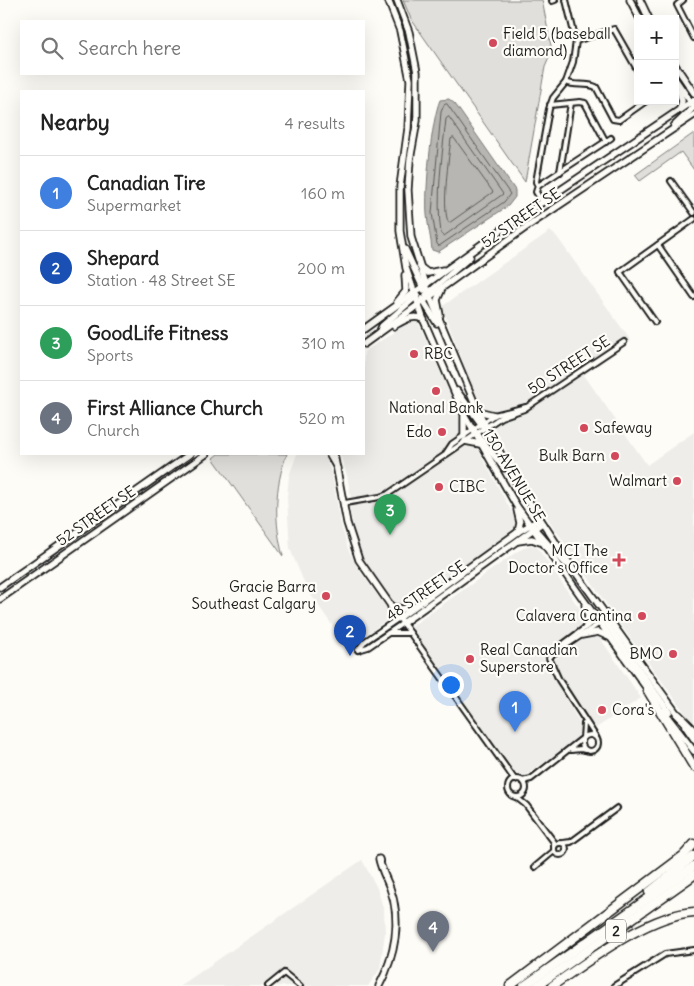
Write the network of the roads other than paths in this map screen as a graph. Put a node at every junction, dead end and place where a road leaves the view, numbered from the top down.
1 (389, 0) edge
2 (397, 0) edge
3 (566, 0) edge
4 (630, 0) edge
5 (640, 0) edge
6 (683, 0) edge
7 (638, 15) edge
8 (647, 15) edge
9 (694, 38) edge
10 (576, 41) junction
11 (634, 64) edge
12 (679, 71) edge
13 (566, 82) junction
14 (679, 85) edge
15 (679, 89) edge
16 (693, 90) edge
17 (571, 103) junction
18 (693, 103) edge
19 (550, 105) junction
20 (640, 105) edge
21 (680, 109) junction
22 (694, 117) edge
23 (668, 133) junction
24 (611, 138) dead end
25 (606, 142) junction
26 (560, 172) junction
27 (672, 181) dead end
28 (538, 186) junction
29 (543, 203) junction
30 (694, 213) edge
31 (400, 216) junction
32 (694, 219) edge
33 (402, 243) junction
34 (658, 245) junction
35 (480, 246) junction
36 (417, 263) junction
37 (449, 268) junction
38 (442, 289) junction
39 (422, 295) junction
40 (694, 297) edge
41 (385, 313) junction
42 (424, 320) junction
43 (655, 322) dead end
44 (365, 327) edge
45 (385, 329) junction
46 (444, 332) junction
47 (379, 333) junction
48 (624, 342) dead end
49 (365, 343) edge
50 (451, 386) junction
51 (526, 407) junction
52 (478, 411) junction
53 (463, 412) junction
54 (494, 415) junction
55 (483, 425) junction
56 (475, 433) junction
57 (464, 438) junction
58 (480, 444) junction
59 (189, 455) edge
60 (205, 455) edge
61 (330, 455) edge
62 (334, 455) edge
63 (338, 470) junction
64 (513, 477) junction
65 (345, 503) junction
66 (516, 505) junction
67 (541, 521) junction
68 (532, 528) junction
69 (518, 532) junction
70 (516, 541) junction
71 (540, 542) junction
72 (571, 566) junction
73 (0, 587) edge
74 (0, 599) edge
75 (584, 603) junction
76 (417, 606) junction
77 (392, 607) junction
78 (603, 618) junction
79 (401, 620) junction
80 (586, 626) junction
81 (388, 633) junction
82 (410, 633) junction
83 (582, 635) junction
84 (610, 638) junction
85 (554, 653) junction
86 (648, 690) junction
87 (678, 715) junction
88 (583, 719) junction
89 (694, 731) edge
90 (596, 737) junction
91 (583, 738) junction
92 (694, 738) edge
93 (694, 743) edge
94 (586, 751) junction
95 (694, 751) edge
96 (566, 752) junction
97 (694, 767) edge
98 (530, 778) junction
99 (514, 780) junction
100 (522, 781) junction
101 (526, 788) junction
102 (523, 795) junction
103 (516, 797) junction
104 (526, 806) junction
105 (617, 809) dead end
106 (571, 842) junction
107 (563, 843) junction
108 (694, 844) edge
109 (555, 847) junction
110 (567, 848) junction
111 (694, 856) edge
112 (378, 859) dead end
113 (694, 866) edge
114 (535, 867) dead end
115 (694, 875) edge
116 (694, 912) edge
117 (622, 917) junction
118 (694, 950) edge
119 (268, 986) edge
120 (300, 986) edge
121 (379, 986) edge
122 (510, 986) edge
123 (524, 986) edge
124 (537, 986) edge
125 (552, 986) edge
126 (614, 986) edge

1 - 31 main road, 130 AVENUE SE
2 - 36 main road, 130 AVENUE SE
3 - 10 street
4 - 7 main road
5 - 8 main road
6 - 9 street
10 - 11 street
10 - 13 street
12 - 16 main road
13 - 19 street
13 - 20 street
14 - 18 main road
15 - 21 main road
17 - 19 street
17 - 25 street
17 - 26 street
18 - 21 main road, 52 STREET SE
18 - 23 main road
19 - 28 street
21 - 29 main road, 52 STREET SE
22 - 23 main road, 52 STREET SE
23 - 38 main road, 52 STREET SE
24 - 25 street
25 - 26 street
26 - 28 street
27 - 30 street
28 - 29 street
29 - 35 main road, 52 STREET SE
31 - 33 main road, 130 AVENUE SE
31 - 41 main road
32 - 34 street
33 - 39 main road
33 - 39 main road, 130 AVENUE SE
34 - 40 street
34 - 43 street
35 - 37 main road, 52 STREET SE
35 - 39 main road
36 - 37 main road
36 - 39 main road, 130 AVENUE SE
37 - 39 main road, 52 STREET SE
38 - 39 main road, 52 STREET SE
38 - 46 main road
39 - 41 main road, 52 STREET SE
39 - 42 main road, 130 AVENUE SE
39 - 45 main road, 52 STREET SE
39 - 46 main road, 130 AVENUE SE
39 - 47 main road
41 - 44 main road, 52 STREET SE
42 - 45 main road
42 - 50 main road, 130 AVENUE SE
45 - 47 main road, 52 STREET SE
46 - 52 main road, 130 AVENUE SE
47 - 49 main road, 52 STREET SE
48 - 51 street, 50 STREET SE
50 - 53 main road, 130 AVENUE SE
50 - 55 main road
51 - 54 street, 50 STREET SE
51 - 55 street, 50 STREET SE
52 - 54 main road
52 - 55 main road, 130 AVENUE SE
53 - 56 main road, 130 AVENUE SE
53 - 57 main road
54 - 55 street, 50 STREET SE
55 - 56 street, 50 STREET SE
55 - 64 main road, 130 AVENUE SE
56 - 57 street, 50 STREET SE
56 - 58 main road, 130 AVENUE SE
56 - 64 main road
57 - 58 main road
57 - 65 street, 50 STREET SE
58 - 66 main road, 130 AVENUE SE
59 - 73 main road, 52 STREET SE
60 - 74 main road, 52 STREET SE
61 - 63 main road
62 - 63 main road
63 - 65 main road
64 - 67 main road, 130 AVENUE SE
65 - 77 main road
66 - 68 main road, 130 AVENUE SE
66 - 69 main road
67 - 68 main road, 48 STREET SE
67 - 72 main road, 130 AVENUE SE
68 - 69 main road, 48 STREET SE
68 - 70 main road, 48 STREET SE
68 - 71 main road, 130 AVENUE SE
68 - 72 main road
69 - 76 main road, 48 STREET SE
70 - 71 main road
70 - 79 main road, 48 STREET SE
71 - 75 main road, 130 AVENUE SE
72 - 78 main road, 130 AVENUE SE
75 - 78 main road, 130 AVENUE SE
75 - 80 main road
76 - 77 main road
76 - 79 main road, 48 STREET SE
77 - 79 main road
78 - 80 street
78 - 83 street
78 - 84 main road, 130 AVENUE SE
78 - 87 main road, 130 AVENUE SE
78 - 93 main road
79 - 81 street, 48 STREET SE
79 - 81 street, 48 STREET SE
79 - 82 street
80 - 85 street
81 - 82 street
82 - 99 street
83 - 84 main road
83 - 85 street
84 - 86 main road, 130 AVENUE SE
85 - 88 street
86 - 95 main road, 130 AVENUE SE
86 - 97 highway
87 - 89 highway
87 - 92 main road, 130 AVENUE SE
88 - 90 street
88 - 91 street
90 - 91 street
90 - 94 street
91 - 94 street
91 - 96 street
94 - 96 street
96 - 98 street
98 - 100 street
98 - 101 street
99 - 100 street
99 - 103 street
100 - 101 street
101 - 102 street
102 - 103 street
102 - 104 street
103 - 104 street
104 - 109 street
105 - 106 street
106 - 107 street
106 - 110 street
107 - 109 street
107 - 110 street
108 - 122 highway
109 - 110 street
109 - 114 street
111 - 117 highway
112 - 121 main road
113 - 117 highway, 2
115 - 124 highway, 2
116 - 125 highway
117 - 123 highway, 2
118 - 126 street
119 - 120 street

